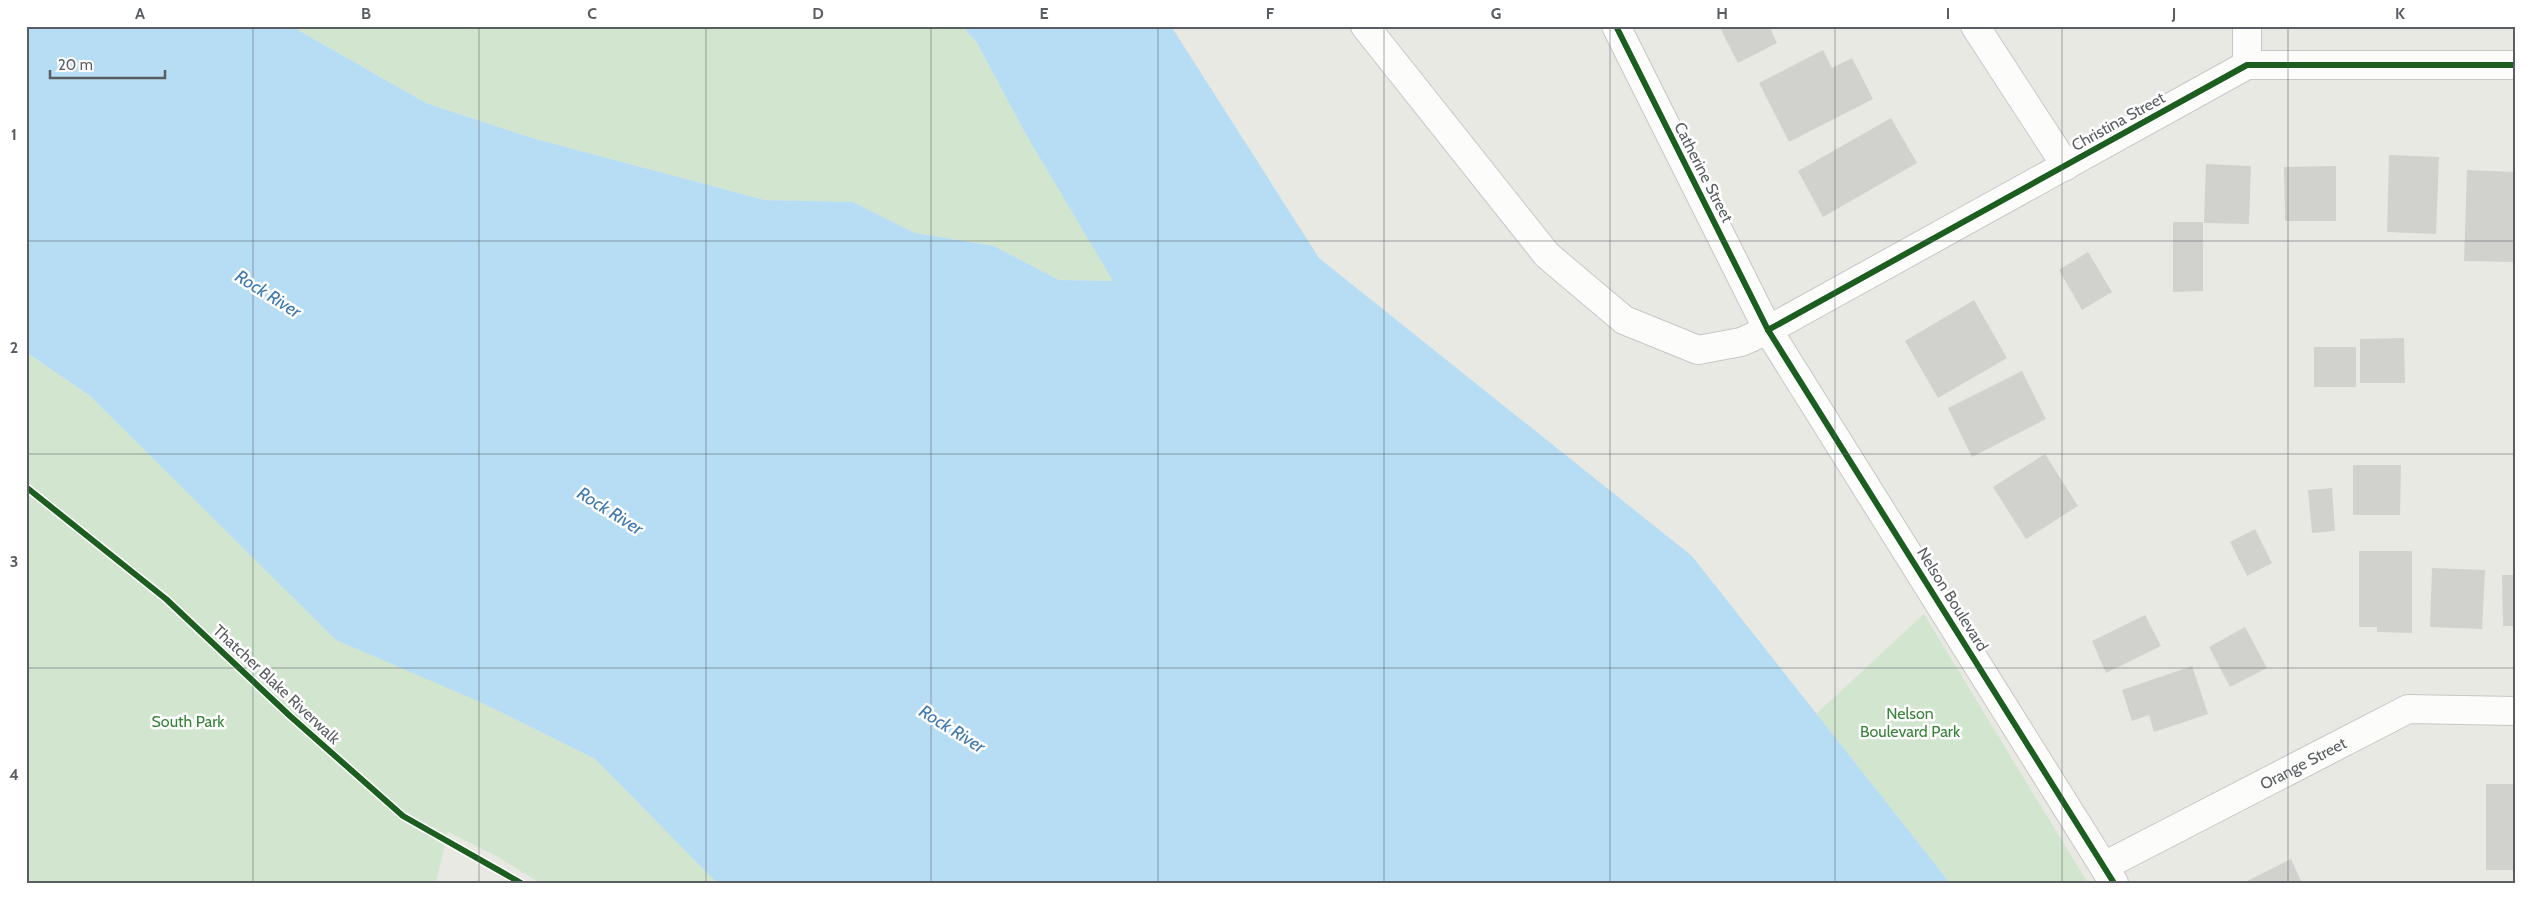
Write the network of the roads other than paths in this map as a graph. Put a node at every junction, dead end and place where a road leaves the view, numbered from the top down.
1 (1365, 26) edge
2 (1616, 26) edge
3 (1975, 26) edge
4 (2247, 26) edge
5 (2247, 65) junction
6 (2515, 65) edge
7 (2066, 166) junction
8 (1768, 330) junction
9 (2515, 711) edge
10 (2109, 874) edge

1 - 8 street, Christina Street
2 - 8 street, Catherine Street
3 - 7 street
4 - 5 street
5 - 6 street, Christina Street
5 - 7 street, Christina Street
7 - 8 street, Christina Street
8 - 10 street, Nelson Boulevard
9 - 10 street, Orange Street

